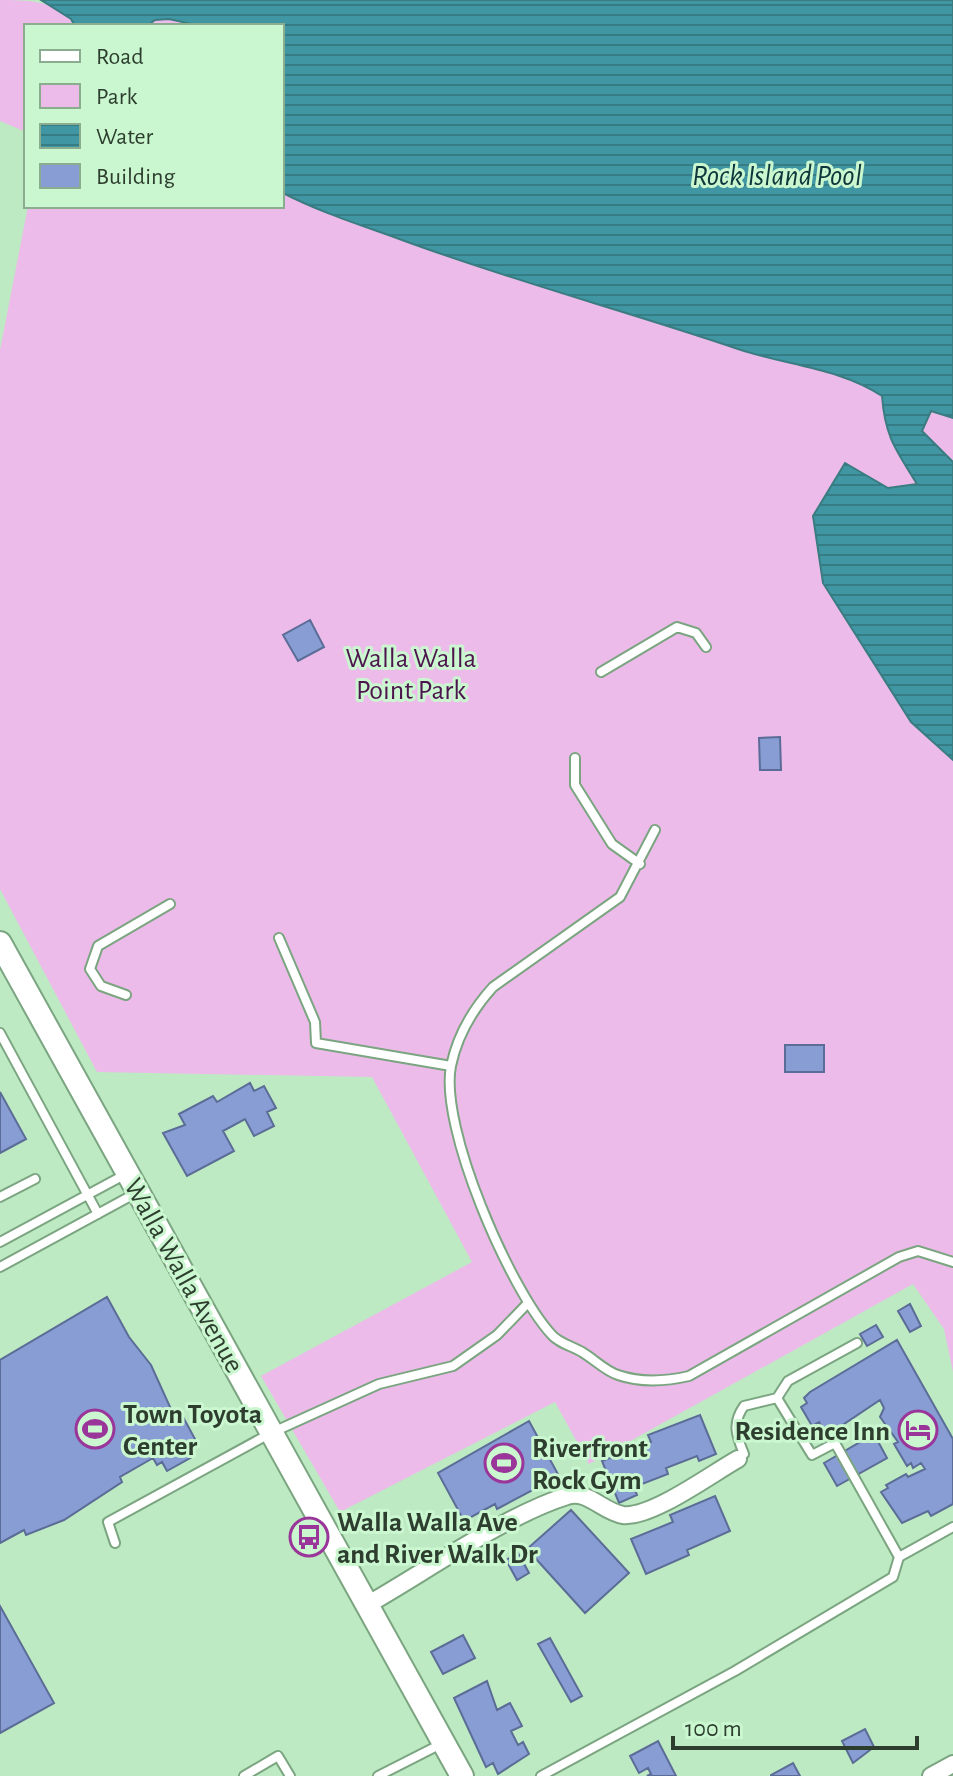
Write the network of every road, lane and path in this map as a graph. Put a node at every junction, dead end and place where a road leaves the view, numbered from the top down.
1 (706, 647) dead end
2 (601, 672) dead end
3 (575, 758) dead end
4 (655, 830) dead end
5 (640, 864) junction
6 (170, 904) dead end
7 (279, 938) dead end
8 (0, 943) edge
9 (126, 995) dead end
10 (0, 1033) edge
11 (451, 1066) junction
12 (35, 1179) dead end
13 (134, 1182) junction
14 (87, 1195) junction
15 (0, 1197) edge
16 (98, 1214) junction
17 (0, 1242) edge
18 (953, 1262) edge
19 (0, 1267) edge
20 (527, 1304) junction
21 (857, 1343) dead end
22 (777, 1398) junction
23 (271, 1433) junction
24 (738, 1459) joint
25 (953, 1527) edge
26 (115, 1543) dead end
27 (899, 1557) junction
28 (367, 1605) junction
29 (444, 1743) junction
30 (953, 1764) edge
31 (244, 1776) edge
32 (290, 1776) edge
33 (378, 1776) edge
34 (462, 1776) edge
35 (541, 1776) edge
36 (931, 1776) edge

1 - 2 lane
3 - 5 lane
4 - 5 lane
5 - 11 lane
6 - 9 lane
7 - 11 lane
8 - 13 street, Walla Walla Avenue
10 - 14 lane
11 - 20 lane
12 - 15 lane
13 - 14 lane
13 - 16 lane
13 - 23 street, Walla Walla Avenue
14 - 16 lane
14 - 17 lane
16 - 19 lane
18 - 20 lane
20 - 23 lane
21 - 22 lane
22 - 24 lane
22 - 27 lane
23 - 26 lane
23 - 28 street, Walla Walla Avenue
24 - 28 street
25 - 27 lane
27 - 35 lane
28 - 29 street, Walla Walla Avenue
29 - 33 lane
29 - 34 street, Walla Walla Avenue
30 - 36 street
31 - 32 lane

